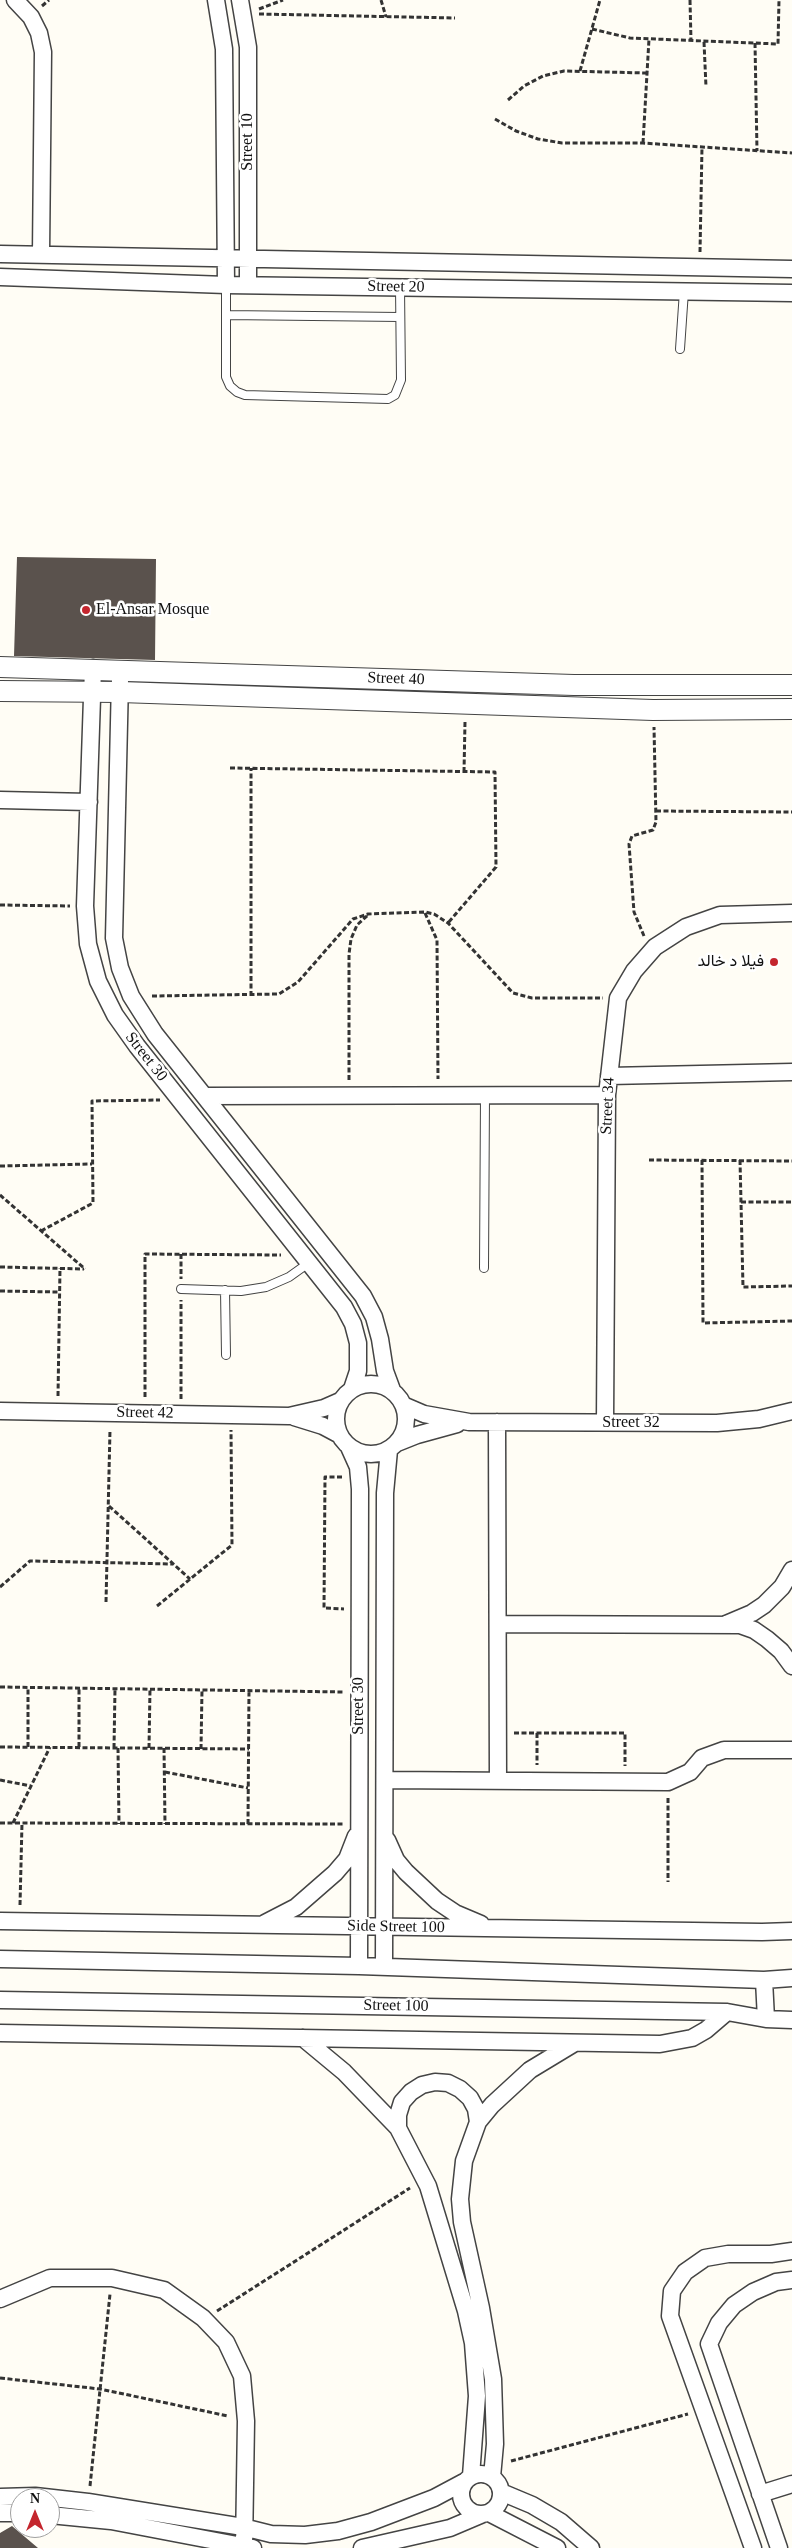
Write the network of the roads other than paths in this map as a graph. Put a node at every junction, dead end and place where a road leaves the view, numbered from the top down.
1 (15, 0) edge
2 (216, 0) edge
3 (242, 7) edge
4 (0, 254) edge
5 (35, 254) junction
6 (226, 258) junction
7 (248, 258) junction
8 (792, 269) edge
9 (0, 277) edge
10 (28, 278) junction
11 (226, 285) junction
12 (248, 285) junction
13 (400, 287) junction
14 (684, 291) junction
15 (792, 293) edge
16 (226, 315) junction
17 (400, 317) junction
18 (680, 350) dead end
19 (0, 667) edge
20 (93, 668) junction
21 (121, 669) junction
22 (792, 685) edge
23 (0, 690) edge
24 (92, 692) junction
25 (120, 692) junction
26 (792, 709) edge
27 (91, 740) junction
28 (118, 741) junction
29 (0, 800) edge
30 (88, 802) junction
31 (792, 913) edge
32 (792, 1072) edge
33 (609, 1076) junction
34 (485, 1095) junction
35 (607, 1095) junction
36 (205, 1096) junction
37 (310, 1262) junction
38 (484, 1268) dead end
39 (181, 1289) road end
40 (225, 1290) junction
41 (226, 1355) dead end
42 (352, 1389) junction
43 (392, 1390) junction
44 (340, 1401) junction
45 (403, 1405) junction
46 (0, 1411) edge
47 (792, 1411) edge
48 (289, 1416) junction
49 (469, 1422) junction
50 (497, 1422) junction
51 (604, 1422) junction
52 (338, 1434) junction
53 (393, 1446) junction
54 (350, 1447) junction
55 (792, 1570) edge
56 (498, 1624) junction
57 (724, 1624) junction
58 (792, 1666) edge
59 (792, 1750) edge
60 (385, 1780) junction
61 (498, 1781) junction
62 (359, 1824) junction
63 (385, 1832) junction
64 (0, 1920) edge
65 (260, 1925) junction
66 (359, 1927) junction
67 (384, 1927) junction
68 (495, 1928) junction
69 (792, 1931) edge
70 (0, 1959) edge
71 (359, 1966) junction
72 (384, 1966) junction
73 (792, 1978) edge
74 (764, 1980) junction
75 (0, 2000) edge
76 (727, 2012) junction
77 (766, 2019) junction
78 (792, 2020) edge
79 (0, 2033) edge
80 (302, 2038) junction
81 (574, 2043) junction
82 (478, 2122) junction
83 (398, 2128) junction
84 (792, 2251) edge
85 (771, 2254) junction
86 (792, 2280) edge
87 (776, 2282) junction
88 (0, 2298) edge
89 (474, 2310) junction
90 (709, 2344) junction
91 (684, 2354) junction
92 (493, 2472) junction
93 (468, 2479) junction
94 (792, 2484) edge
95 (501, 2492) junction
96 (760, 2494) junction
97 (0, 2497) edge
98 (486, 2514) junction
99 (60, 2516) edge
100 (243, 2527) junction
101 (248, 2547) edge
102 (362, 2548) edge
103 (557, 2548) edge
104 (591, 2548) edge
105 (753, 2548) edge
106 (779, 2548) edge

1 - 5 street
2 - 6 street, Street 10
3 - 7 street, Street 10
4 - 5 street, Street 20
5 - 6 street, Street 20
5 - 10 street
6 - 7 street, Street 20
6 - 11 street, Street 10
7 - 8 street, Street 20
7 - 12 street, Street 10
9 - 10 street, Street 20
10 - 11 street, Street 20
11 - 12 street, Street 20
11 - 16 lane
12 - 13 street, Street 20
13 - 14 street, Street 20
13 - 17 lane
14 - 15 street, Street 20
14 - 18 lane
16 - 17 lane
16 - 17 lane
19 - 20 street, Street 40
20 - 21 street, Street 40
20 - 24 street, Street 30
21 - 22 street, Street 40
21 - 25 street, Street 30
23 - 24 street, Street 40
24 - 25 street, Street 40
24 - 27 street, Street 30
25 - 26 street, Street 40
25 - 28 street, Street 30
27 - 28 street
27 - 30 street, Street 30
28 - 36 street, Street 30
29 - 30 street
30 - 37 street, Street 30
31 - 33 street, Street 34
32 - 33 street
33 - 35 street, Street 34
34 - 35 street
34 - 36 street
34 - 38 lane
35 - 51 street, Street 34
36 - 43 street, Street 30
37 - 40 lane
37 - 42 street, Street 30
39 - 40 lane
40 - 41 lane
42 - 43 street
42 - 44 street
43 - 45 street
44 - 48 street, Street 42
44 - 52 street
45 - 49 street, Street 32
45 - 53 street
46 - 48 street, Street 42
47 - 51 street, Street 32
48 - 52 street, Street 42
49 - 50 street, Street 32
49 - 53 street, Street 32
50 - 51 street, Street 32
50 - 56 street
52 - 54 street
53 - 54 street
53 - 60 street, Street 30
54 - 62 street, Street 30
55 - 57 street
56 - 57 street
56 - 61 street
57 - 58 street
59 - 61 street
60 - 61 street
60 - 63 street, Street 30
62 - 65 street
62 - 66 street, Street 30
63 - 67 street, Street 30
63 - 68 street
64 - 65 street, Side Street 100
65 - 66 street, Side Street 100
66 - 67 street, Side Street 100
66 - 71 street, Street 30
67 - 68 street, Side Street 100
67 - 72 street, Street 30
68 - 69 street, Side Street 100
70 - 71 street
71 - 72 street
72 - 74 street
73 - 74 street
74 - 77 street
75 - 76 street, Street 100
76 - 77 street, Street 100
76 - 81 street
77 - 78 street, Street 100
79 - 80 street
80 - 81 street
80 - 83 street
81 - 82 street
82 - 83 street
82 - 89 street
83 - 89 street
84 - 85 street
85 - 87 street
85 - 91 street
86 - 87 street
87 - 90 street
88 - 100 street
89 - 92 street
89 - 93 street
90 - 91 street
90 - 96 street
91 - 105 street
92 - 93 street
92 - 95 street
93 - 98 street
93 - 100 street
94 - 96 street
95 - 98 street
95 - 104 street
96 - 106 street
97 - 100 street
98 - 102 street
98 - 103 street
99 - 101 street
100 - 101 street

